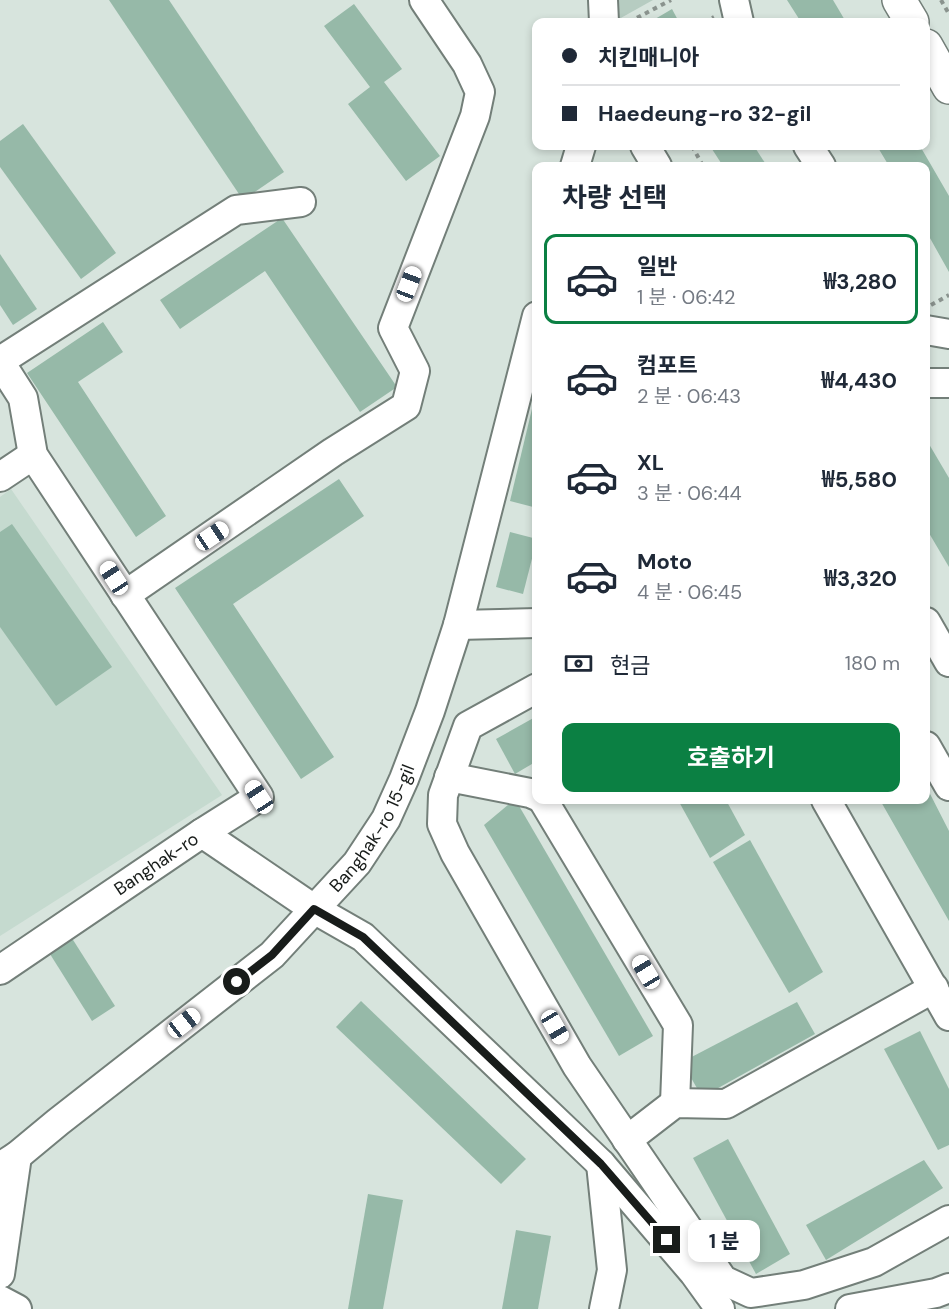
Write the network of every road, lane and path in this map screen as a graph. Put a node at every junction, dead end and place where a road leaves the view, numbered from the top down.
1 (424, 0) edge
2 (603, 0) edge
3 (671, 0) edge
4 (734, 0) edge
5 (899, 0) edge
6 (940, 0) edge
7 (949, 14) edge
8 (604, 18) edge
9 (637, 18) edge
10 (738, 18) edge
11 (910, 18) edge
12 (930, 53) edge
13 (949, 87) edge
14 (301, 202) dead end
15 (949, 295) edge
16 (930, 306) edge
17 (930, 331) edge
18 (949, 334) edge
19 (532, 336) edge
20 (0, 362) edge
21 (930, 383) edge
22 (949, 383) edge
23 (33, 455) junction
24 (0, 477) edge
25 (126, 595) junction
26 (532, 622) edge
27 (458, 625) junction
28 (930, 629) edge
29 (949, 662) edge
30 (532, 691) edge
31 (930, 753) edge
32 (404, 779) junction
33 (446, 786) junction
34 (949, 786) edge
35 (532, 794) edge
36 (545, 804) edge
37 (828, 804) edge
38 (202, 833) junction
39 (314, 909) junction
40 (0, 970) edge
41 (945, 1007) edge
42 (675, 1103) junction
43 (627, 1140) junction
44 (9, 1162) edge
45 (601, 1164) junction
46 (949, 1220) edge
47 (0, 1274) edge
48 (949, 1288) edge
49 (0, 1300) edge
50 (17, 1309) edge
51 (604, 1309) edge
52 (720, 1309) edge
53 (850, 1309) edge

1 - 25 street
2 - 8 street
3 - 9 path
4 - 10 street
5 - 11 main road
6 - 7 path
12 - 13 main road
14 - 20 street
15 - 16 path
17 - 18 street
19 - 27 street, Banghak-ro 15-gil
20 - 23 street
21 - 22 street
23 - 24 street
23 - 25 street
25 - 38 street
26 - 27 street
27 - 32 street, Banghak-ro 15-gil
28 - 29 street
30 - 33 street
31 - 34 street
32 - 33 street
32 - 39 street, Banghak-ro 15-gil
33 - 35 street
33 - 43 street
36 - 42 street
37 - 41 street
38 - 39 street, Banghak-ro
38 - 40 street, Banghak-ro
39 - 44 street, Banghak-ro 15-gil
39 - 45 street, Banghak-ro
41 - 42 street
42 - 43 street
43 - 46 street
44 - 47 street
45 - 51 street
45 - 52 street, Banghak-ro
48 - 53 street
49 - 50 street

